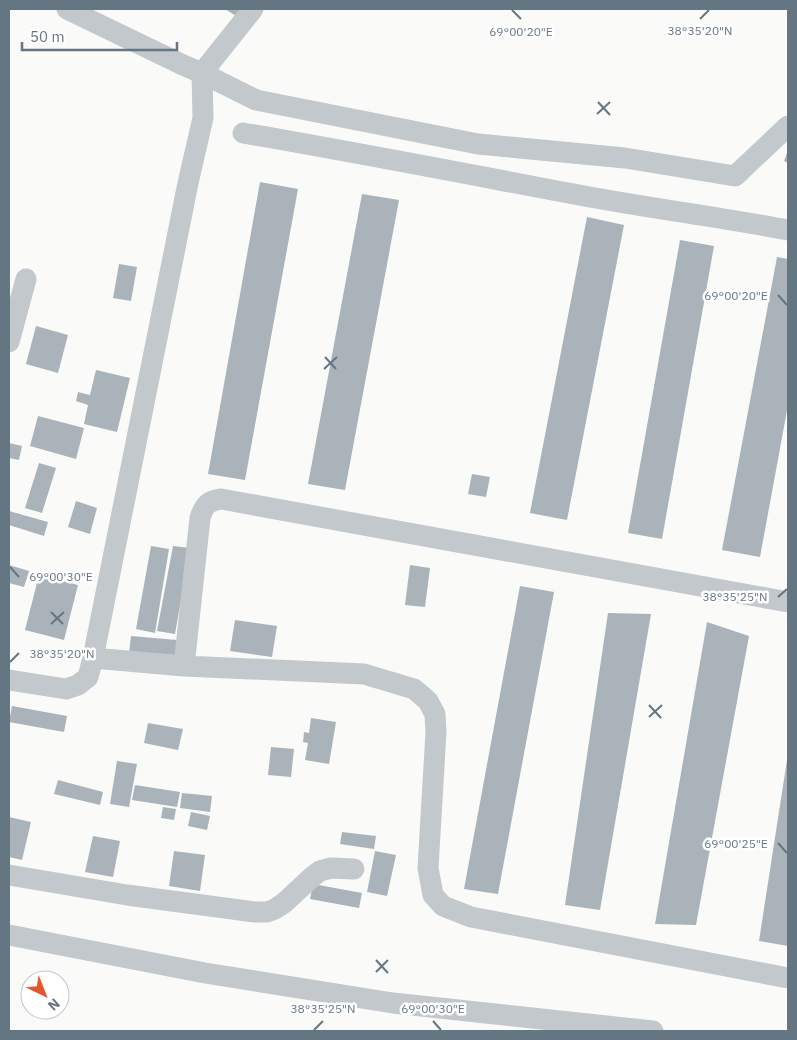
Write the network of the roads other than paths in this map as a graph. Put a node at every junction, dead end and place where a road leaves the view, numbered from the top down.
1 (67, 9) edge
2 (253, 9) edge
3 (202, 73) junction
4 (788, 126) edge
5 (243, 133) dead end
6 (788, 230) edge
7 (26, 280) dead end
8 (9, 342) edge
9 (788, 602) edge
10 (93, 658) junction
11 (184, 666) junction
12 (9, 680) edge
13 (354, 869) dead end
14 (9, 876) edge
15 (9, 935) edge
16 (788, 978) edge
17 (653, 1031) edge

1 - 3 street
2 - 3 street
3 - 4 street
3 - 10 street
5 - 6 street
7 - 8 street
9 - 11 street
10 - 11 street
10 - 12 street
11 - 16 street
13 - 14 street
15 - 17 street

